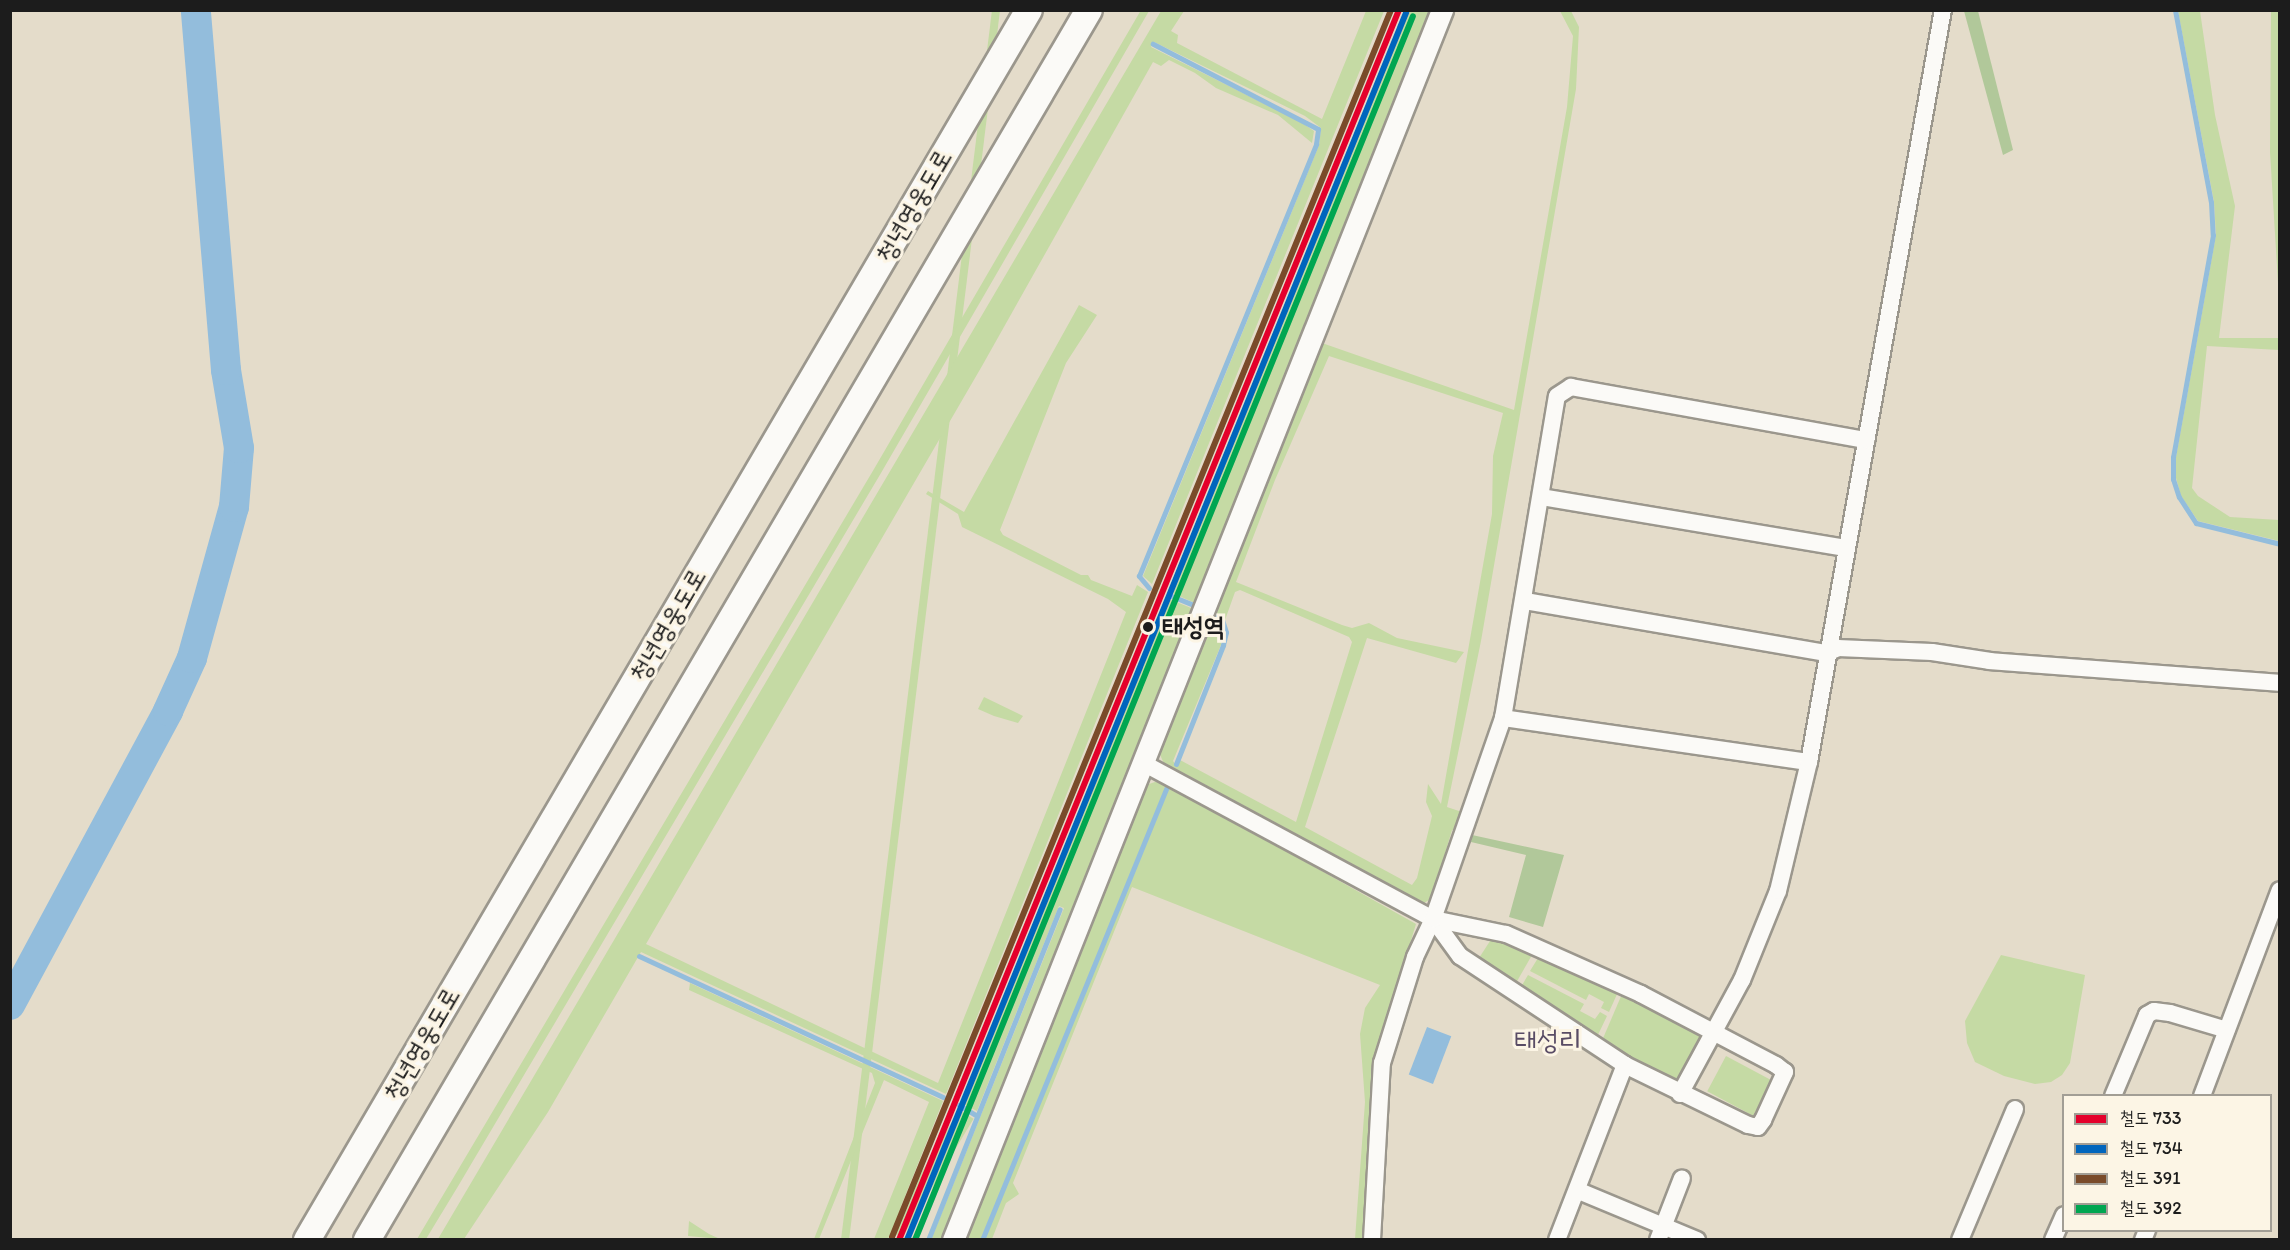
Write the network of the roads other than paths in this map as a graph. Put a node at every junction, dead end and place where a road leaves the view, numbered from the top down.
1 (1029, 10) edge
2 (1089, 10) edge
3 (1442, 10) edge
4 (1943, 10) edge
5 (1866, 440) junction
6 (1541, 497) junction
7 (1846, 548) junction
8 (1525, 601) junction
9 (1827, 653) junction
10 (2280, 683) edge
11 (1503, 718) junction
12 (1809, 762) junction
13 (1145, 764) junction
14 (2280, 890) edge
15 (1433, 919) junction
16 (2227, 1029) junction
17 (1714, 1032) junction
18 (1625, 1065) junction
19 (1680, 1094) junction
20 (2113, 1094) edge
21 (2202, 1094) edge
22 (2015, 1109) dead end
23 (1682, 1178) dead end
24 (1579, 1191) junction
25 (2062, 1219) edge
26 (1660, 1232) edge
27 (307, 1239) edge
28 (367, 1239) edge
29 (953, 1239) edge
30 (1372, 1239) edge
31 (1557, 1239) edge
32 (1697, 1239) edge
33 (1960, 1239) edge
34 (2053, 1239) edge

1 - 27 highway, 청년영웅도로
2 - 28 highway, 청년영웅도로
3 - 13 main road
4 - 5 street
5 - 6 street
5 - 7 street
6 - 7 street
6 - 8 street
7 - 9 street
8 - 9 street
8 - 11 street
9 - 10 street
9 - 12 street
11 - 12 street
11 - 15 street
12 - 17 street
13 - 15 street
13 - 29 main road
14 - 16 street
15 - 17 street
15 - 18 street
15 - 30 street
16 - 20 street
16 - 21 street
17 - 19 street
17 - 19 street
18 - 19 street
18 - 24 street
22 - 33 street
23 - 26 street
24 - 26 street
24 - 31 street
25 - 34 street
26 - 32 street

